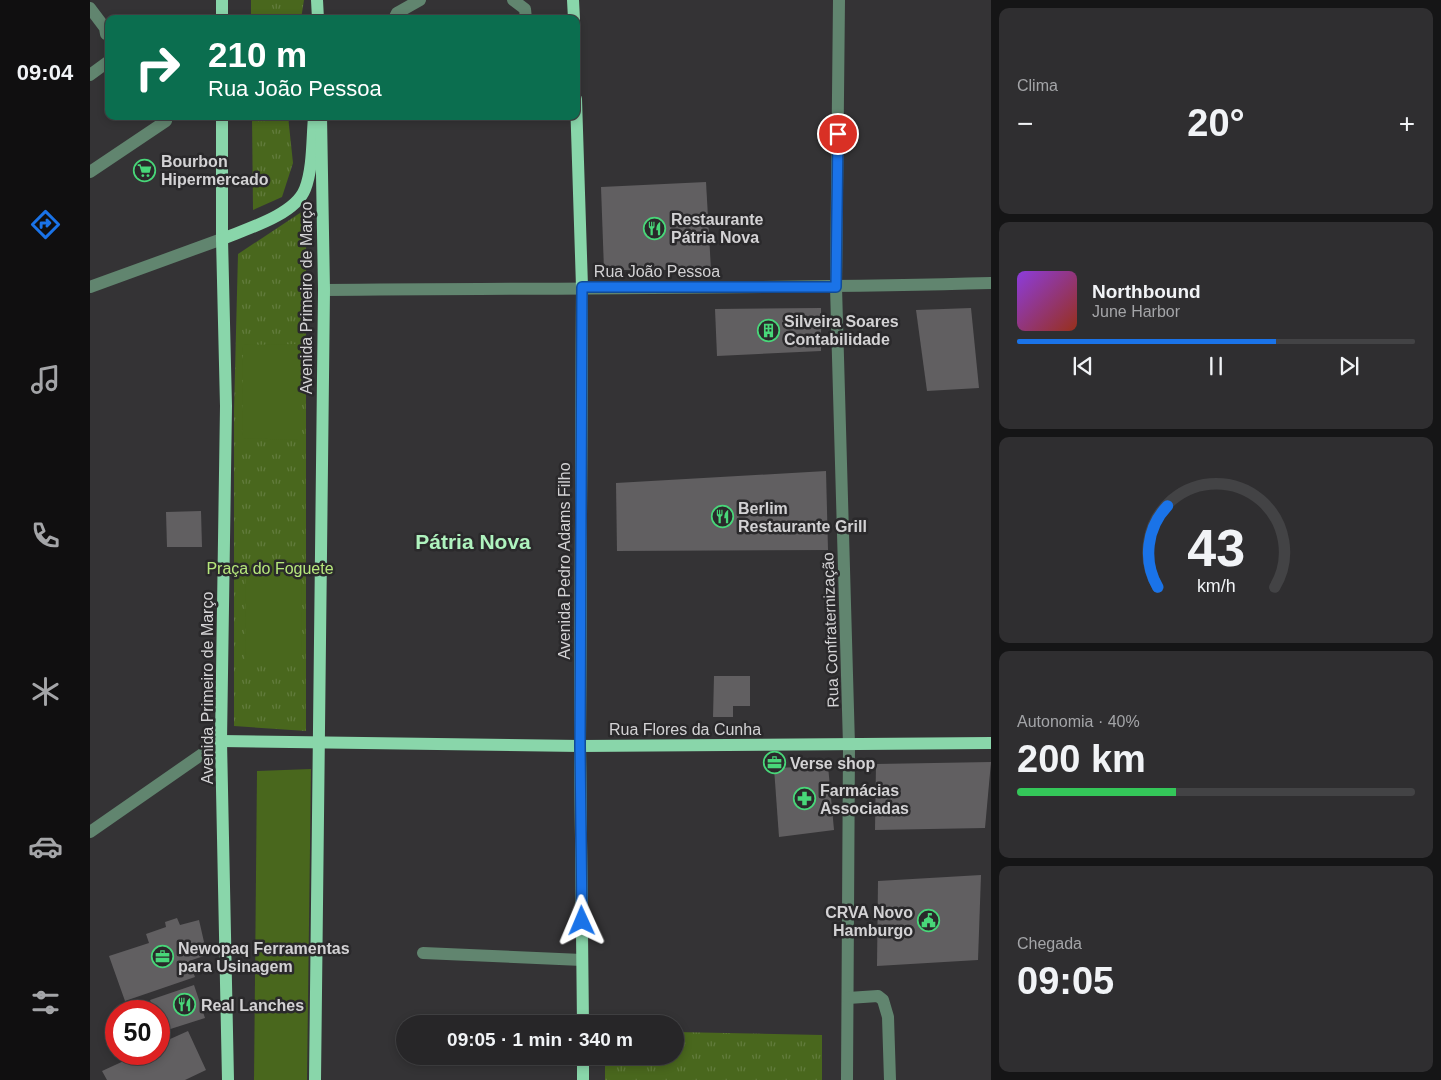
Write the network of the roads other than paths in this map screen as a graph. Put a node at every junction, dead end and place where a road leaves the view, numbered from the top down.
1 (222, 0) edge
2 (318, 0) edge
3 (420, 0) edge
4 (513, 0) edge
5 (574, 0) edge
6 (839, 0) edge
7 (90, 8) edge
8 (222, 15) edge
9 (318, 15) edge
10 (396, 15) edge
11 (526, 15) edge
12 (574, 15) edge
13 (90, 18) edge
14 (105, 28) edge
15 (105, 34) edge
16 (105, 65) edge
17 (90, 75) edge
18 (165, 120) edge
19 (222, 120) edge
20 (314, 120) edge
21 (321, 120) edge
22 (577, 120) edge
23 (90, 172) edge
24 (222, 239) junction
25 (991, 283) edge
26 (90, 287) edge
27 (582, 287) junction
28 (836, 287) junction
29 (324, 290) junction
30 (221, 741) junction
31 (319, 743) junction
32 (991, 743) edge
33 (849, 745) junction
34 (580, 746) junction
35 (90, 832) edge
36 (423, 953) dead end
37 (582, 960) junction
38 (848, 998) junction
39 (583, 1015) edge
40 (583, 1065) edge
41 (228, 1080) edge
42 (315, 1080) edge
43 (583, 1080) edge
44 (847, 1080) edge
45 (890, 1080) edge

1 - 8 main road
2 - 9 main road
3 - 10 street
4 - 11 street
5 - 12 main road
6 - 28 street, Rua Confraternização
7 - 14 street
13 - 15 street
16 - 17 street
18 - 23 street
19 - 24 main road, Avenida Primeiro de Março
20 - 24 main road
21 - 29 main road, Avenida Primeiro de Março
22 - 27 main road, Avenida Pedro Adams Filho
24 - 26 street
24 - 30 main road, Avenida Primeiro de Março
25 - 28 street, Rua João Pessoa
27 - 28 street, Rua João Pessoa
27 - 29 street, Rua João Pessoa
27 - 34 main road, Avenida Pedro Adams Filho
28 - 33 street, Rua Confraternização
29 - 31 main road, Avenida Primeiro de Março
30 - 31 main road, Rua Flores da Cunha
30 - 35 street
30 - 41 main road, Avenida Primeiro de Março
31 - 34 main road, Rua Flores da Cunha
31 - 42 main road, Avenida Primeiro de Março
32 - 33 main road, Rua Flores da Cunha
33 - 34 main road, Rua Flores da Cunha
33 - 38 street, Rua Confraternização
34 - 37 main road, Avenida Pedro Adams Filho
36 - 37 street
37 - 39 main road, Avenida Pedro Adams Filho
38 - 44 street, Rua Confraternização
38 - 45 street
40 - 43 main road

